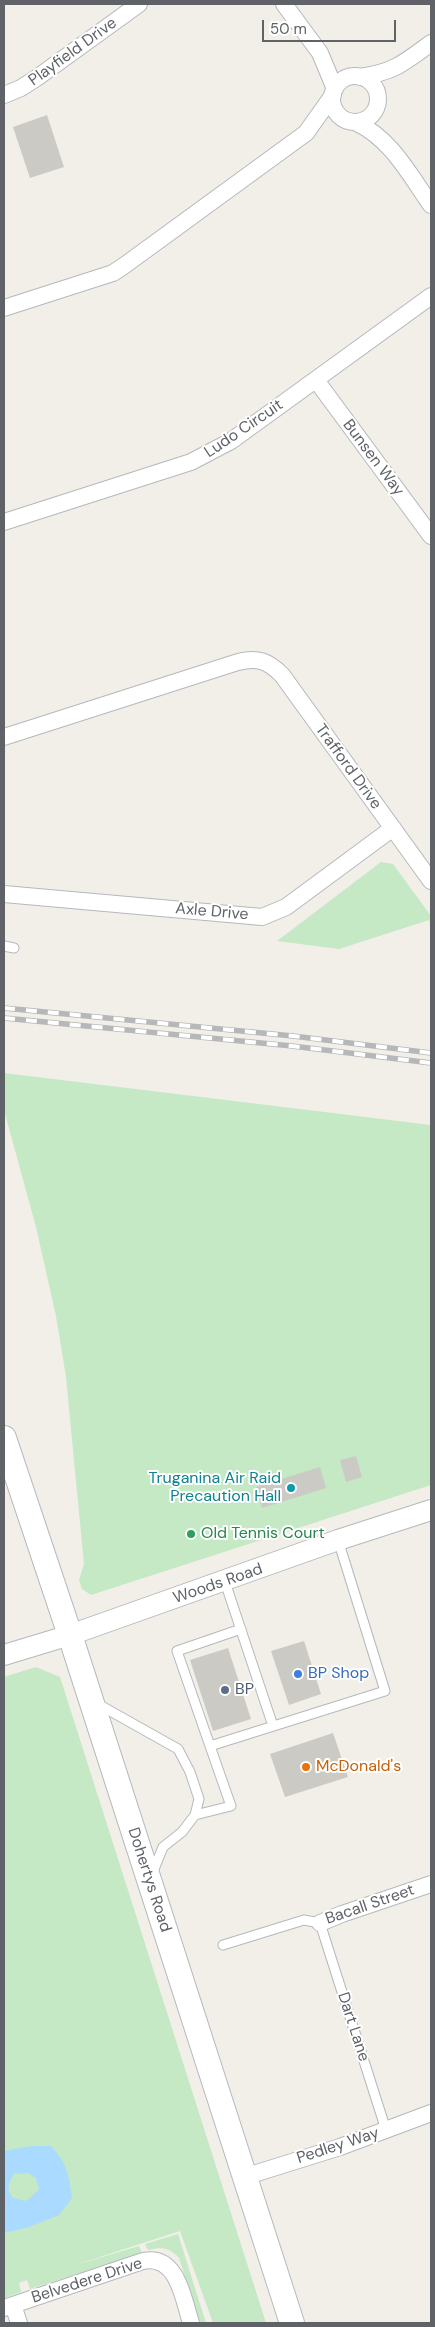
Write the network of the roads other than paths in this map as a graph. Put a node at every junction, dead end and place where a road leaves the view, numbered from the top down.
1 (139, 4) edge
2 (284, 4) edge
3 (431, 43) edge
4 (320, 52) junction
5 (398, 68) junction
6 (357, 76) junction
7 (334, 92) junction
8 (4, 95) edge
9 (378, 101) junction
10 (354, 122) junction
11 (306, 133) junction
12 (388, 144) junction
13 (431, 205) edge
14 (431, 296) edge
15 (4, 308) edge
16 (316, 380) junction
17 (4, 522) edge
18 (431, 536) edge
19 (4, 737) edge
20 (392, 828) junction
21 (429, 871) edge
22 (4, 894) edge
23 (4, 946) edge
24 (14, 948) dead end
25 (4, 1438) edge
26 (431, 1510) edge
27 (338, 1540) junction
28 (225, 1582) junction
29 (241, 1629) junction
30 (70, 1635) junction
31 (4, 1655) edge
32 (91, 1701) junction
33 (273, 1726) junction
34 (210, 1746) junction
35 (195, 1815) junction
36 (149, 1882) junction
37 (431, 1884) edge
38 (320, 1923) junction
39 (223, 1945) dead end
40 (431, 2113) edge
41 (386, 2130) junction
42 (244, 2177) junction
43 (8, 2307) edge
44 (19, 2323) edge
45 (190, 2323) edge
46 (292, 2323) edge

1 - 8 street, Playfield Drive
2 - 4 street
3 - 5 street
4 - 6 street
4 - 7 street
5 - 6 street
5 - 9 street
6 - 7 street
6 - 9 street
7 - 10 street
7 - 11 street
9 - 10 street
9 - 12 street
10 - 11 street
10 - 12 street
11 - 15 street
12 - 13 street
14 - 16 street, Ludo Circuit
16 - 17 street, Ludo Circuit
16 - 18 street, Bunsen Way
19 - 20 street, Trafford Drive
20 - 21 street, Trafford Drive
20 - 22 street, Axle Drive
23 - 24 lane
25 - 30 main road, Dohertys Road
26 - 27 street, Woods Road
27 - 28 street, Woods Road
27 - 33 lane
28 - 29 lane
28 - 30 street, Woods Road
29 - 33 lane
29 - 34 lane
30 - 31 street, Woods Road
30 - 32 main road, Dohertys Road
32 - 35 lane
32 - 36 main road, Dohertys Road
33 - 34 lane
34 - 35 lane
35 - 36 lane
36 - 42 main road, Dohertys Road
37 - 38 street, Bacall Street
38 - 39 lane, Bacall Street
38 - 41 lane, Dart Lane
40 - 41 street, Pedley Way
41 - 42 street, Pedley Way
42 - 46 main road, Dohertys Road
43 - 44 street
43 - 45 street, Belvedere Drive

